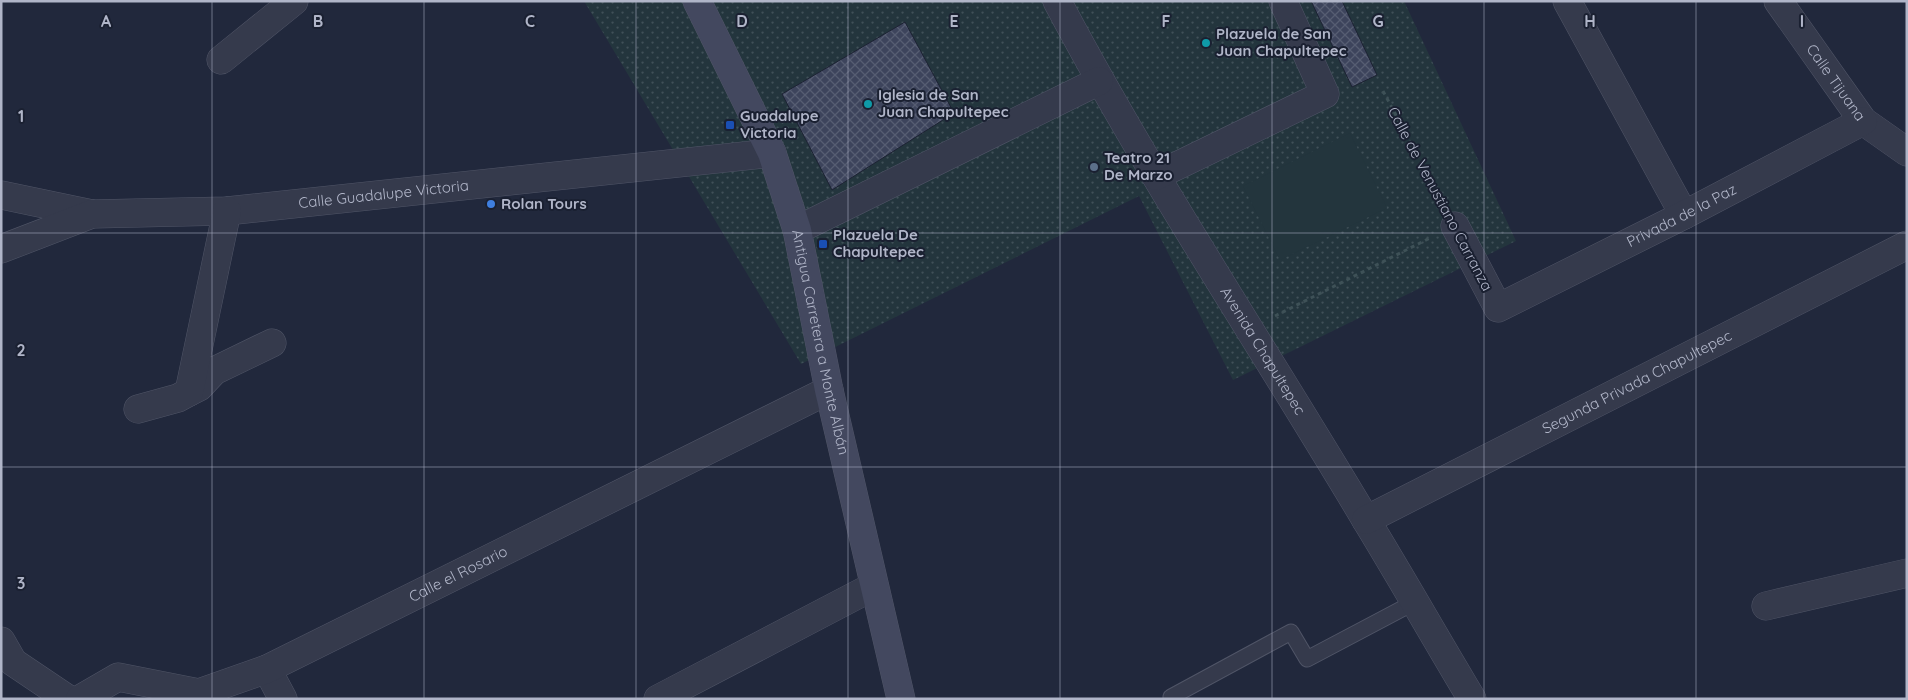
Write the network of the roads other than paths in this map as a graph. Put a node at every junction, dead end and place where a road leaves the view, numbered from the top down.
1 (294, 1) edge
2 (697, 1) edge
3 (1057, 1) edge
4 (1283, 1) edge
5 (1778, 1) edge
6 (1574, 3) edge
7 (220, 60) dead end
8 (1099, 81) junction
9 (1863, 121) junction
10 (1907, 152) edge
11 (772, 153) junction
12 (1156, 176) junction
13 (1, 195) edge
14 (228, 210) junction
15 (92, 214) junction
16 (1684, 215) junction
17 (1455, 226) road end
18 (798, 230) junction
19 (1907, 245) edge
20 (1, 249) edge
21 (1498, 308) joint
22 (272, 343) dead end
23 (828, 390) junction
24 (189, 392) junction
25 (138, 409) dead end
26 (1366, 520) junction
27 (1907, 573) edge
28 (874, 586) junction
29 (1414, 603) junction
30 (1766, 606) dead end
31 (1, 641) edge
32 (267, 669) junction
33 (1171, 696) dead end
34 (68, 699) edge
35 (80, 699) edge
36 (283, 699) edge
37 (658, 699) edge
38 (901, 699) edge
39 (1472, 699) edge

1 - 7 street
2 - 11 street, Antigua Carretera a Monte Albán
3 - 8 street, Avenida Chapultepec
4 - 12 street
5 - 9 street, Calle Tijuana
6 - 16 street
8 - 12 street, Avenida Chapultepec
8 - 18 street
9 - 10 street, Calle Tijuana
9 - 16 street, Privada de la Paz
11 - 14 street, Calle Guadalupe Victoria
11 - 18 street, Antigua Carretera a Monte Albán
12 - 26 street, Avenida Chapultepec
13 - 15 street
14 - 15 street, Calle Guadalupe Victoria
14 - 24 street
15 - 20 street, Calle Guadalupe Victoria
16 - 21 street, Privada de la Paz
17 - 21 street, Calle de Venustiano Carranza
18 - 23 street, Antigua Carretera a Monte Albán
19 - 26 street, Segunda Privada Chapultepec
22 - 24 street
23 - 28 street, Antigua Carretera a Monte Albán
23 - 32 street, Calle el Rosario
24 - 25 street
26 - 29 street, Avenida Chapultepec
27 - 30 street
28 - 37 street
28 - 38 street, Antigua Carretera a Monte Albán
29 - 33 lane
29 - 39 street, Avenida Chapultepec
31 - 34 street
32 - 35 street, Calle el Rosario
32 - 36 street

